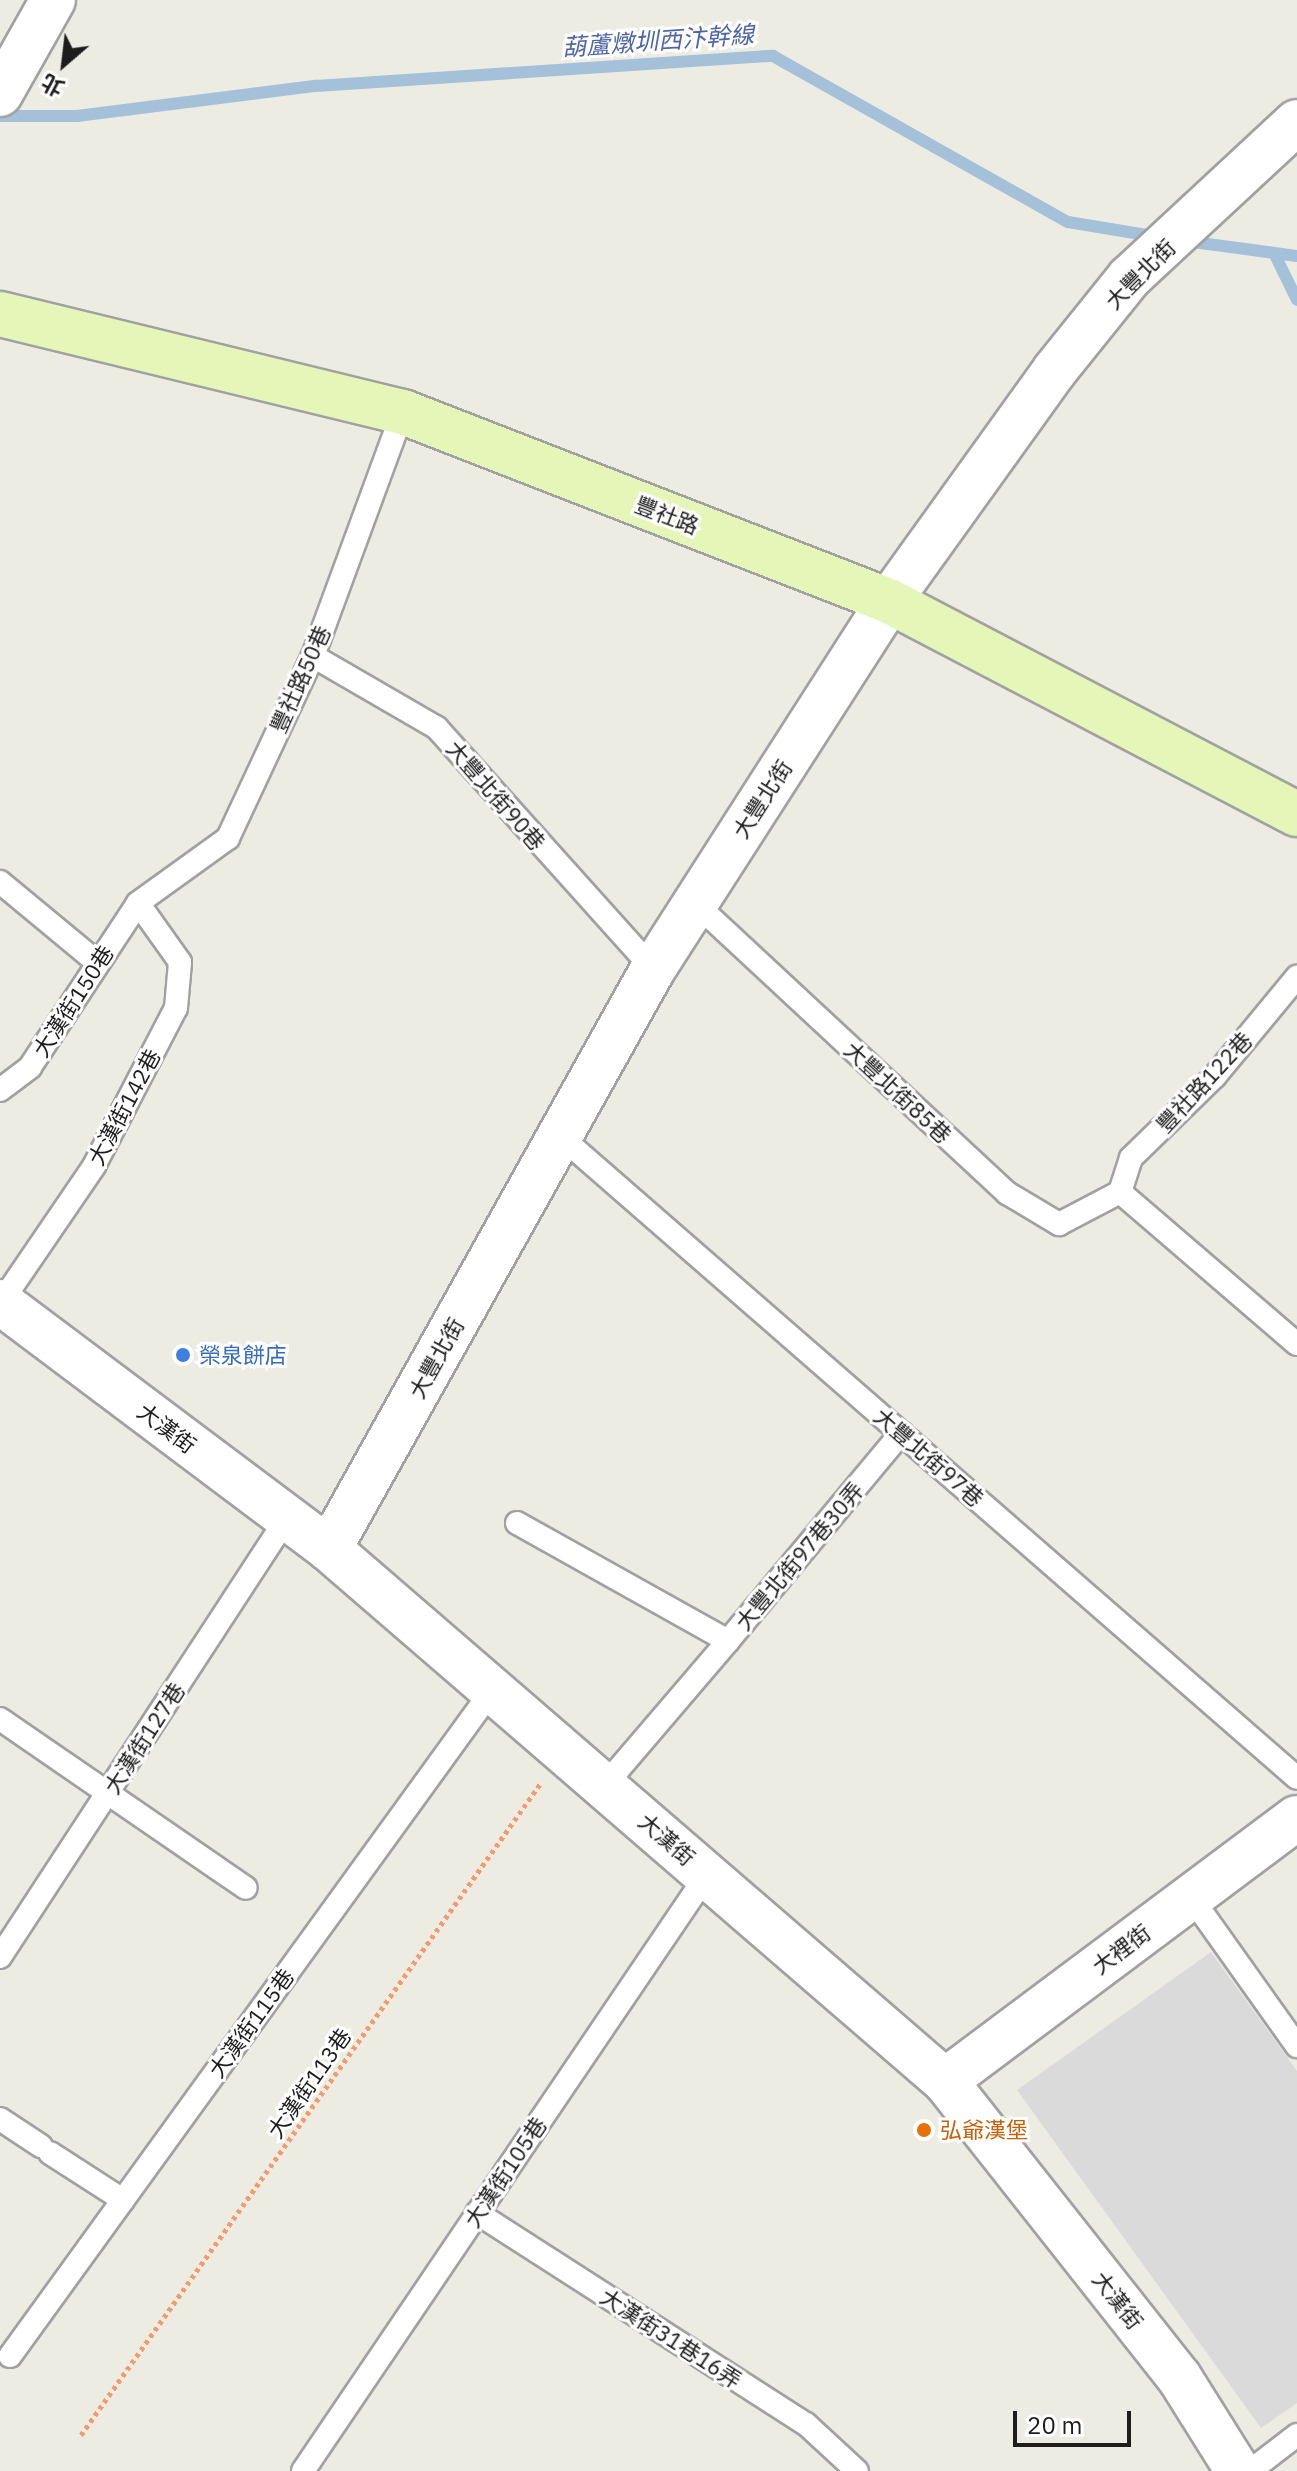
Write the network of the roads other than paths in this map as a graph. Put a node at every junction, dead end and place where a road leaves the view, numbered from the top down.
1 (53, 0) edge
2 (6, 84) edge
3 (1297, 122) edge
4 (0, 314) edge
5 (403, 412) junction
6 (889, 601) junction
7 (313, 656) junction
8 (1297, 814) edge
9 (0, 882) edge
10 (138, 903) junction
11 (695, 903) junction
12 (98, 963) junction
13 (653, 969) junction
14 (1297, 977) edge
15 (0, 1090) edge
16 (560, 1136) junction
17 (1120, 1192) junction
18 (0, 1303) edge
19 (1297, 1344) edge
20 (901, 1433) junction
21 (287, 1518) junction
22 (517, 1523) dead end
23 (329, 1549) junction
24 (728, 1641) junction
25 (493, 1689) junction
26 (0, 1719) edge
27 (1297, 1778) edge
28 (605, 1785) junction
29 (107, 1794) junction
30 (1297, 1818) edge
31 (708, 1873) junction
32 (246, 1888) dead end
33 (1191, 1897) junction
34 (0, 1957) edge
35 (1297, 2046) edge
36 (945, 2081) junction
37 (0, 2119) edge
38 (123, 2200) junction
39 (477, 2213) junction
40 (10, 2356) dead end
41 (1297, 2435) edge
42 (303, 2471) edge
43 (857, 2471) edge
44 (1238, 2471) edge
45 (1250, 2471) edge

1 - 2 street
3 - 6 street, 大豐北街
4 - 5 street, 豐社路
5 - 6 street, 豐社路
5 - 7 lane, 豐社路50巷
6 - 8 street, 豐社路
6 - 11 street, 大豐北街
7 - 10 lane, 豐社路50巷
7 - 13 lane, 大豐北街90巷
9 - 12 lane
10 - 12 lane, 大漢街150巷
10 - 18 lane, 大漢街142巷
11 - 13 street, 大豐北街
11 - 17 lane, 大豐北街85巷
12 - 15 lane, 大漢街150巷
13 - 16 street, 大豐北街
14 - 17 lane, 豐社路122巷
16 - 20 lane, 大豐北街97巷
16 - 23 street, 大豐北街
17 - 19 lane
18 - 21 street, 大漢街
20 - 24 lane, 大豐北街97巷30弄
20 - 27 lane, 大豐北街97巷
21 - 23 street, 大漢街
21 - 29 lane, 大漢街127巷
22 - 24 lane, 大豐北街97巷30弄
23 - 25 street, 大漢街
24 - 28 lane
25 - 28 street, 大漢街
25 - 38 lane, 大漢街115巷
26 - 29 lane
28 - 31 street, 大漢街
29 - 32 lane
29 - 34 lane, 大漢街127巷
30 - 33 street, 大裡街
31 - 36 street, 大漢街
31 - 39 lane, 大漢街105巷
33 - 35 lane
33 - 36 street, 大裡街
36 - 44 street, 大漢街
37 - 38 lane
38 - 40 lane, 大漢街115巷
39 - 42 lane, 大漢街105巷
39 - 43 lane, 大漢街31巷16弄
41 - 45 lane

